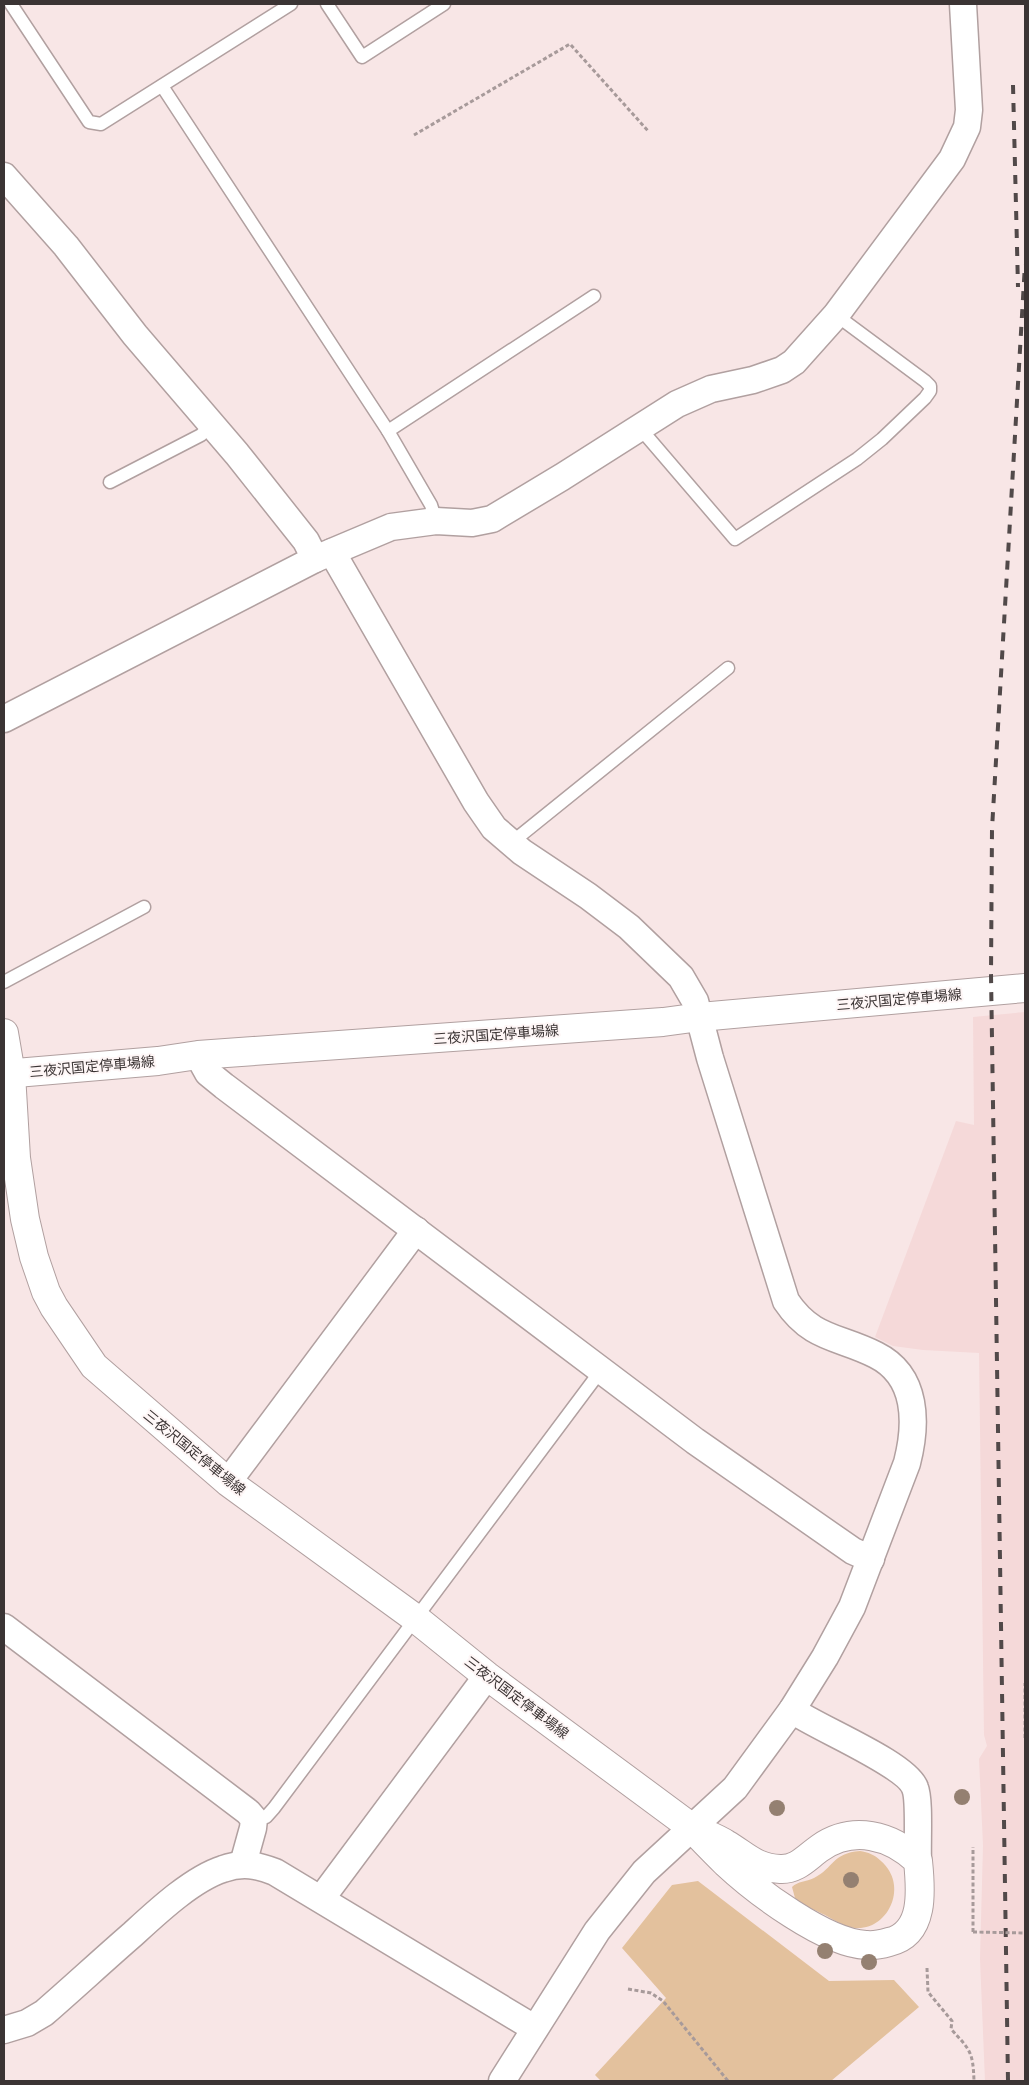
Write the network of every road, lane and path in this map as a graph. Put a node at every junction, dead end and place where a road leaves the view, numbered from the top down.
1 (11, 4) edge
2 (291, 4) edge
3 (327, 4) edge
4 (444, 4) edge
5 (963, 4) edge
6 (162, 86) junction
7 (649, 132) dead end
8 (414, 135) dead end
9 (4, 176) edge
10 (594, 296) dead end
11 (836, 316) junction
12 (212, 424) junction
13 (638, 427) junction
14 (388, 431) junction
15 (110, 482) dead end
16 (436, 521) junction
17 (324, 555) junction
18 (728, 668) dead end
19 (4, 720) edge
20 (511, 843) junction
21 (144, 907) dead end
22 (4, 982) edge
23 (1025, 988) edge
24 (700, 1017) junction
25 (4, 1033) edge
26 (198, 1055) junction
27 (7, 1074) edge
28 (416, 1230) junction
29 (602, 1369) junction
30 (228, 1482) junction
31 (871, 1559) junction
32 (415, 1618) junction
33 (4, 1627) edge
34 (486, 1676) junction
35 (1025, 1683) edge
36 (792, 1710) junction
37 (1025, 1738) edge
38 (254, 1819) junction
39 (691, 1827) junction
40 (973, 1847) dead end
41 (918, 1861) junction
42 (243, 1864) junction
43 (321, 1899) junction
44 (1025, 1933) edge
45 (927, 1968) dead end
46 (628, 1989) dead end
47 (534, 2028) junction
48 (4, 2030) edge
49 (502, 2081) edge
50 (728, 2081) edge
51 (974, 2081) edge

1 - 6 lane
2 - 6 lane
3 - 4 lane
5 - 11 street
6 - 14 lane
7 - 8 path
9 - 12 street
10 - 14 lane
11 - 13 street
11 - 13 lane
12 - 15 lane
12 - 17 street
13 - 16 street
14 - 16 lane
16 - 17 street
17 - 19 street
17 - 20 street
18 - 20 lane
20 - 24 street
21 - 22 lane
23 - 24 main road, 三夜沢国定停車場線
24 - 26 main road, 三夜沢国定停車場線
24 - 31 street
25 - 27 main road
26 - 27 main road, 三夜沢国定停車場線
26 - 28 street
27 - 30 main road, 三夜沢国定停車場線
28 - 29 street
28 - 30 street
29 - 31 street
29 - 32 lane
30 - 32 main road, 三夜沢国定停車場線
31 - 36 street
32 - 34 main road, 三夜沢国定停車場線
32 - 38 lane
33 - 38 street
34 - 39 main road, 三夜沢国定停車場線
34 - 43 street
35 - 37 path
36 - 39 street
36 - 41 street
38 - 42 street
39 - 41 main road
39 - 41 main road
39 - 47 street
40 - 44 path, bridge
42 - 43 street
42 - 48 street
43 - 47 street
45 - 51 path
46 - 50 path
47 - 49 street

